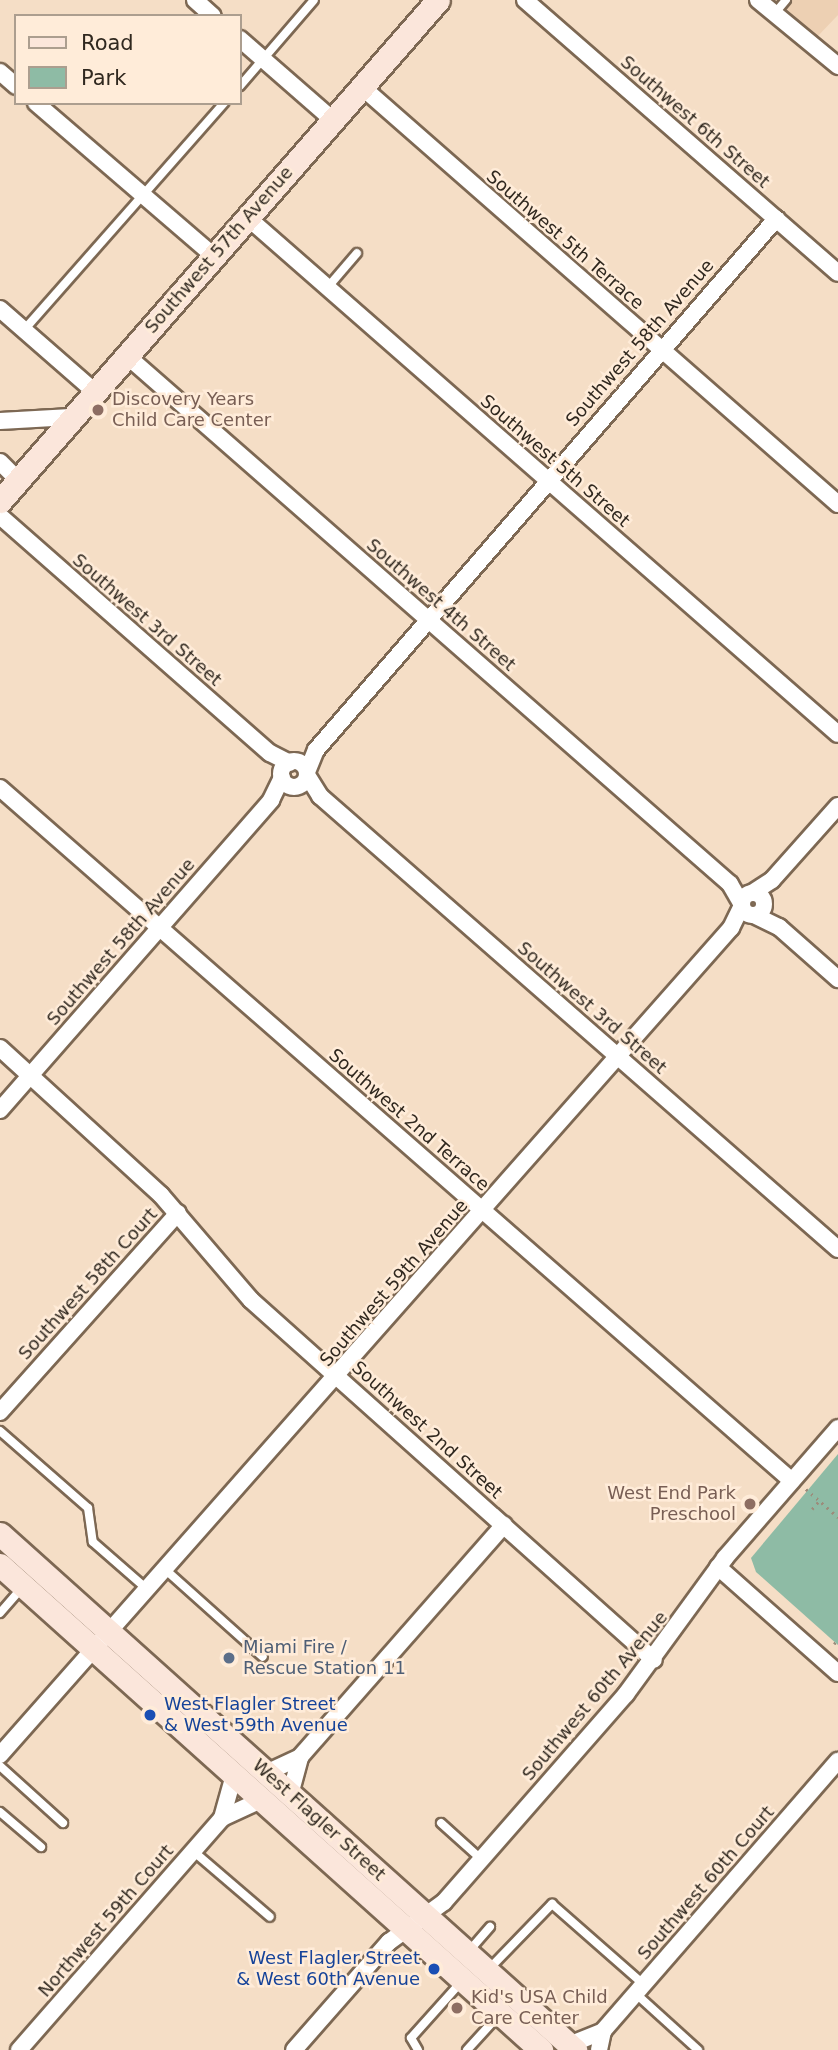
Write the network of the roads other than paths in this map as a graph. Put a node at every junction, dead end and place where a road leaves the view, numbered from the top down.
1 (195, 0) edge
2 (314, 0) edge
3 (438, 0) edge
4 (525, 0) edge
5 (758, 0) edge
6 (786, 0) edge
7 (775, 13) junction
8 (211, 14) edge
9 (242, 40) edge
10 (263, 59) junction
11 (838, 66) edge
12 (0, 72) edge
13 (14, 84) edge
14 (242, 84) edge
15 (362, 88) junction
16 (38, 105) edge
17 (222, 105) edge
18 (332, 120) junction
19 (143, 195) junction
20 (247, 217) junction
21 (776, 219) junction
22 (357, 253) dead end
23 (214, 256) junction
24 (838, 273) edge
25 (327, 288) junction
26 (0, 309) edge
27 (24, 330) junction
28 (660, 348) junction
29 (125, 355) junction
30 (94, 391) junction
31 (71, 417) junction
32 (0, 421) edge
33 (0, 462) edge
34 (18, 480) junction
35 (548, 480) junction
36 (0, 501) edge
37 (838, 504) edge
38 (0, 516) edge
39 (429, 620) junction
40 (838, 734) edge
41 (294, 774) junction
42 (0, 788) edge
43 (838, 806) edge
44 (752, 904) junction
45 (160, 927) junction
46 (838, 979) edge
47 (0, 1048) edge
48 (618, 1057) junction
49 (30, 1075) junction
50 (0, 1110) edge
51 (483, 1210) junction
52 (178, 1213) junction
53 (838, 1249) edge
54 (338, 1377) junction
55 (1, 1410) edge
56 (838, 1428) edge
57 (0, 1431) edge
58 (798, 1484) junction
59 (504, 1525) junction
60 (0, 1534) edge
61 (0, 1565) edge
62 (718, 1567) junction
63 (168, 1572) junction
64 (24, 1586) junction
65 (150, 1592) junction
66 (0, 1613) edge
67 (104, 1642) junction
68 (263, 1657) dead end
69 (654, 1660) junction
70 (838, 1673) edge
71 (0, 1755) edge
72 (300, 1757) junction
73 (838, 1761) edge
74 (0, 1766) edge
75 (266, 1773) junction
76 (234, 1775) junction
77 (290, 1795) junction
78 (261, 1800) junction
79 (0, 1812) edge
80 (222, 1818) junction
81 (441, 1823) dead end
82 (63, 1824) dead end
83 (41, 1847) dead end
84 (193, 1851) junction
85 (481, 1859) junction
86 (425, 1916) junction
87 (270, 1917) dead end
88 (490, 1927) dead end
89 (407, 1929) junction
90 (467, 1953) junction
91 (487, 1971) junction
92 (463, 1980) junction
93 (639, 1988) junction
94 (500, 2013) junction
95 (603, 2031) junction
96 (572, 2047) edge
97 (19, 2050) edge
98 (294, 2050) edge
99 (418, 2050) edge
100 (467, 2050) edge
101 (541, 2050) edge
102 (599, 2050) edge
103 (698, 2050) edge

1 - 8 street
2 - 10 lane
3 - 15 main road, Southwest 57th Avenue
4 - 21 street, Southwest 6th Street
5 - 7 street
6 - 7 lane
7 - 11 street
9 - 10 street
10 - 14 lane
10 - 18 street
12 - 13 street
15 - 18 main road, Southwest 57th Avenue
15 - 28 street, Southwest 5th Terrace
16 - 19 street
17 - 19 lane
18 - 20 main road, Southwest 57th Avenue
19 - 23 street
19 - 27 lane
20 - 23 main road, Southwest 57th Avenue
20 - 25 street, Southwest 5th Street
21 - 24 street, Southwest 6th Street
21 - 28 street, Southwest 58th Avenue
22 - 25 lane
23 - 29 main road, Southwest 57th Avenue
25 - 35 street, Southwest 5th Street
26 - 27 street
27 - 30 street
28 - 35 street, Southwest 58th Avenue
28 - 37 street, Southwest 5th Terrace
29 - 30 main road, Southwest 57th Avenue
29 - 39 street, Southwest 4th Street
30 - 31 main road, Southwest 57th Avenue
31 - 32 street
31 - 34 main road, Southwest 57th Avenue
33 - 34 street
34 - 36 main road, Southwest 57th Avenue
35 - 39 street, Southwest 58th Avenue
35 - 40 street, Southwest 5th Street
38 - 41 street, Southwest 3rd Street
39 - 41 street, Southwest 58th Avenue
39 - 44 street, Southwest 4th Street
41 - 45 street, Southwest 58th Avenue
41 - 48 street, Southwest 3rd Street
42 - 45 street, Southwest 2nd Terrace
43 - 44 street, Southwest 59th Avenue
44 - 46 street, Southwest 4th Street
44 - 48 street, Southwest 59th Avenue
45 - 49 street, Southwest 58th Avenue
45 - 51 street, Southwest 2nd Terrace
47 - 49 street, Southwest 2nd Street
48 - 51 street, Southwest 59th Avenue
48 - 53 street, Southwest 3rd Street
49 - 50 street, Southwest 58th Avenue
49 - 52 street, Southwest 2nd Street
51 - 54 street, Southwest 59th Avenue
51 - 58 street, Southwest 2nd Terrace
52 - 54 street, Southwest 2nd Street
52 - 55 street, Southwest 58th Court
54 - 59 street, Southwest 2nd Street
54 - 63 street, Southwest 59th Avenue
56 - 58 street, Southwest 60th Avenue
57 - 65 lane
58 - 62 street, Southwest 60th Avenue
59 - 69 street, Southwest 2nd Street
59 - 72 street
60 - 67 main road, West Flagler Street
61 - 64 main road, West Flagler Street
62 - 69 street, Southwest 60th Avenue
62 - 70 street
63 - 65 street, Southwest 59th Avenue
63 - 68 lane
64 - 66 lane
64 - 67 main road, West Flagler Street
65 - 67 street, Southwest 59th Avenue
67 - 71 street, Southwest 59th Avenue
67 - 75 main road, West Flagler Street
67 - 76 main road, West Flagler Street
69 - 85 street, Southwest 60th Avenue
72 - 75 street
72 - 77 street
73 - 93 street, Southwest 60th Court
74 - 82 lane
75 - 77 main road, West Flagler Street
76 - 78 main road, West Flagler Street
76 - 80 street, Northwest 59th Court
77 - 86 main road, West Flagler Street
78 - 80 street, Northwest 59th Court
78 - 89 main road, West Flagler Street
79 - 83 lane
80 - 84 street, Northwest 59th Court
81 - 85 lane
84 - 87 lane
84 - 97 street, Northwest 59th Court
85 - 86 street, Southwest 60th Avenue
86 - 89 street, Southwest 60th Avenue
86 - 90 main road, West Flagler Street
88 - 90 lane
89 - 92 main road, West Flagler Street
89 - 98 street, Southwest 60th Avenue
90 - 91 main road, West Flagler Street
91 - 93 lane
91 - 96 main road, West Flagler Street
92 - 94 main road, West Flagler Street
92 - 99 lane
93 - 95 street, Southwest 60th Court
93 - 103 lane
94 - 100 lane
94 - 101 main road, West Flagler Street
95 - 96 street, Southwest 60th Court
95 - 102 street, Southwest 60th Court

